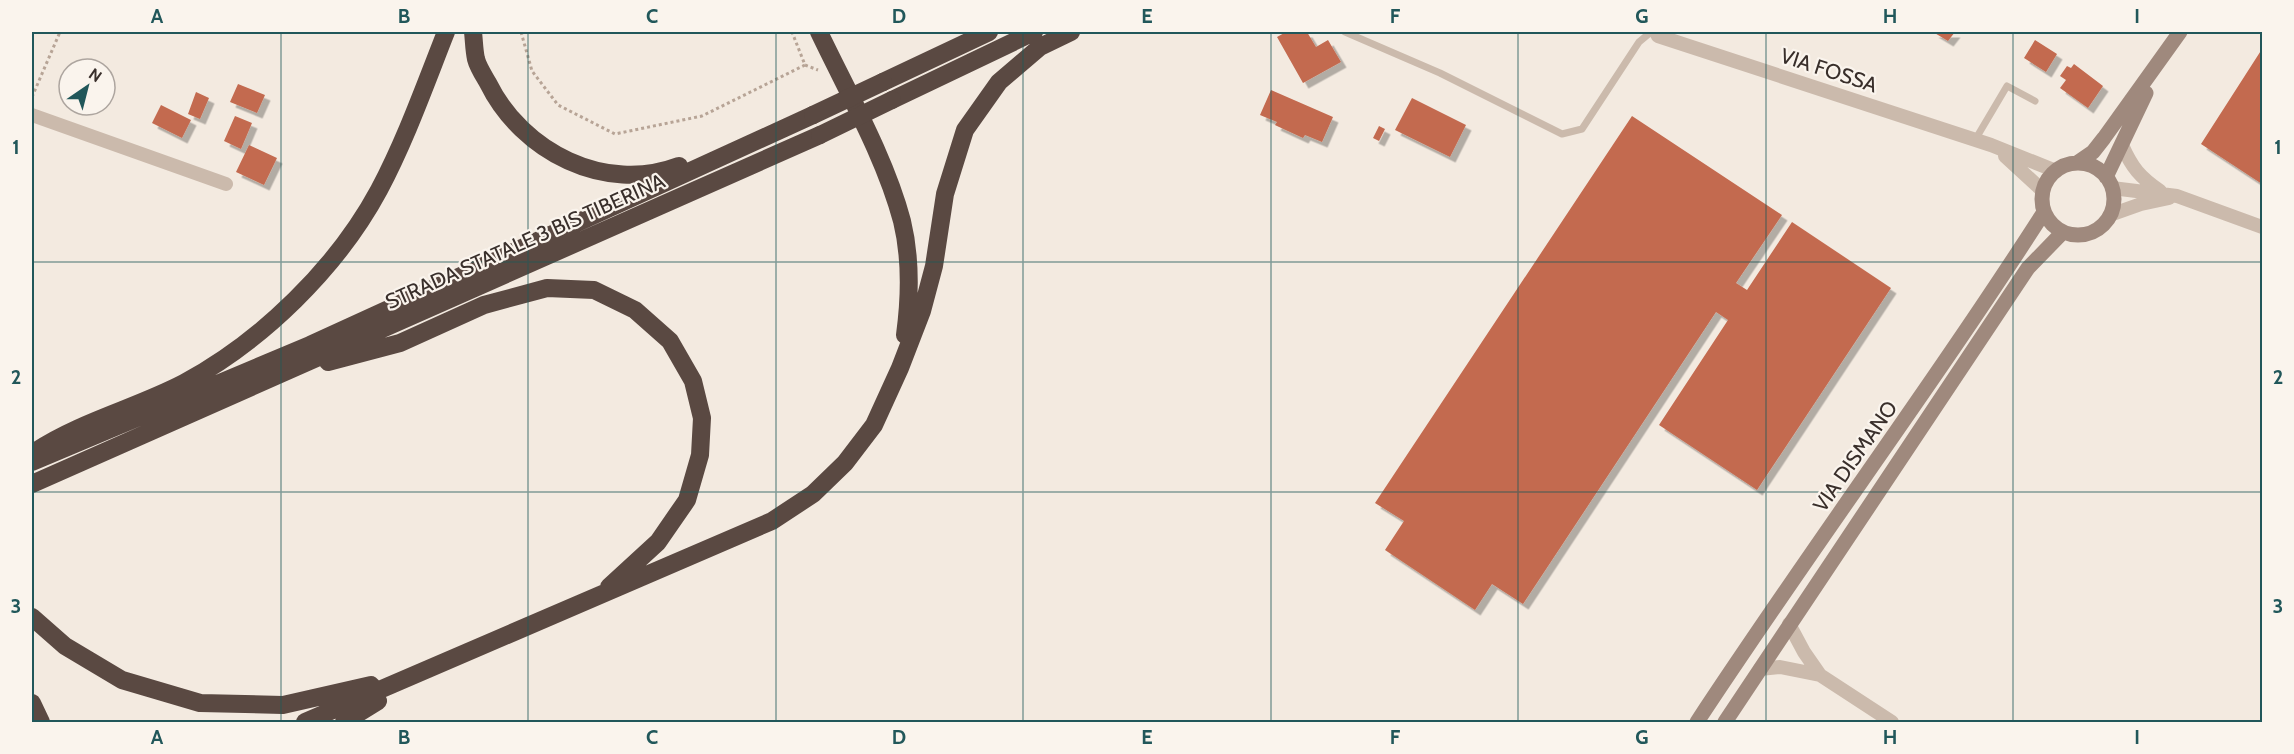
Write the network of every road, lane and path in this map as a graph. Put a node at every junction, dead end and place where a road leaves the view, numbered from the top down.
1 (60, 32) edge
2 (446, 32) edge
3 (473, 32) edge
4 (521, 32) edge
5 (792, 32) edge
6 (819, 32) edge
7 (989, 32) edge
8 (1034, 32) edge
9 (1071, 32) edge
10 (1345, 32) edge
11 (1652, 32) edge
12 (1656, 32) edge
13 (2180, 32) edge
14 (2160, 62) junction
15 (32, 97) edge
16 (2035, 101) dead end
17 (32, 115) edge
18 (813, 115) junction
19 (1975, 140) junction
20 (1991, 145) junction
21 (2122, 145) junction
22 (2077, 163) junction
23 (2056, 171) junction
24 (2109, 182) junction
25 (226, 184) dead end
26 (2043, 190) junction
27 (2171, 195) junction
28 (2044, 212) junction
29 (2110, 215) junction
30 (2262, 227) edge
31 (2063, 232) junction
32 (900, 368) junction
33 (276, 375) junction
34 (32, 454) edge
35 (32, 462) edge
36 (32, 484) edge
37 (599, 597) junction
38 (32, 617) edge
39 (1789, 624) junction
40 (1760, 669) junction
41 (420, 674) junction
42 (1820, 675) junction
43 (32, 703) edge
44 (41, 723) edge
45 (305, 723) edge
46 (344, 723) edge
47 (1697, 723) edge
48 (1725, 723) edge
49 (1892, 723) edge

1 - 15 path
2 - 34 highway
3 - 18 highway
4 - 5 path
6 - 32 highway
7 - 18 highway, STRADA STATALE 3 BIS TIBERINA, bridge
8 - 33 highway, STRADA STATALE 3 BIS TIBERINA, bridge
9 - 32 highway
10 - 11 lane
12 - 19 street, VIA FOSSA
13 - 14 main road
14 - 21 main road
14 - 22 main road
16 - 19 lane
17 - 25 street
18 - 35 highway, STRADA STATALE 3 BIS TIBERINA
19 - 20 street, VIA FOSSA
20 - 23 street, VIA FOSSA
20 - 26 street, VIA FOSSA
21 - 24 main road
21 - 27 street
22 - 23 main road
22 - 24 main road
23 - 26 main road
24 - 27 street
24 - 29 main road
26 - 28 main road
27 - 29 street
27 - 30 street
28 - 31 main road
28 - 47 main road, VIA DISMANO
29 - 31 main road
31 - 39 main road, VIA DISMANO
32 - 37 highway
33 - 36 highway, STRADA STATALE 3 BIS TIBERINA
33 - 37 highway
37 - 41 highway
38 - 41 highway
39 - 40 main road, VIA DISMANO
39 - 42 street
40 - 42 street
40 - 48 main road, VIA DISMANO
41 - 45 highway
41 - 46 highway
42 - 49 street
43 - 44 highway

